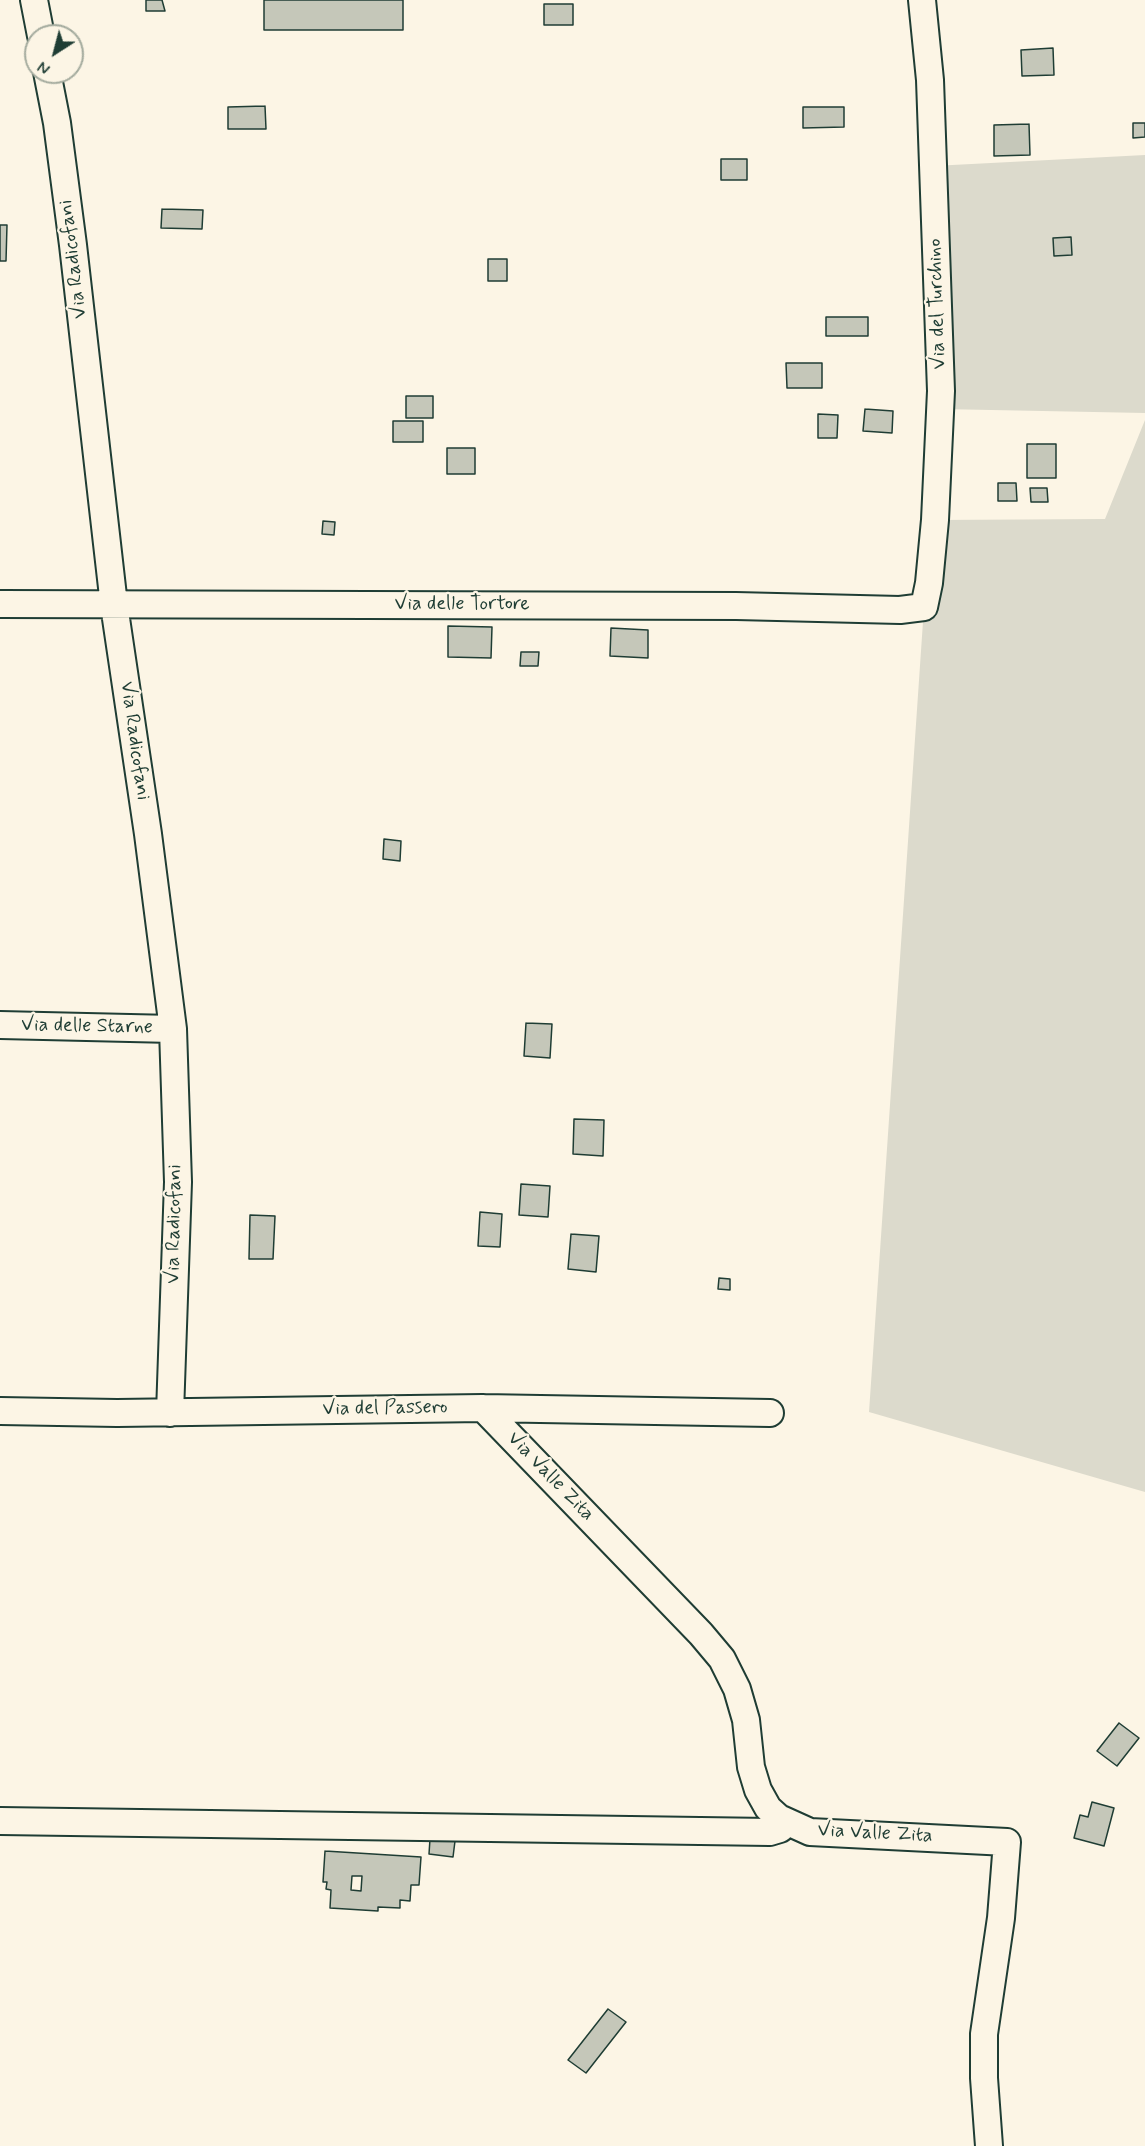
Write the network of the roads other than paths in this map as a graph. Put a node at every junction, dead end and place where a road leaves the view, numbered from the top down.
1 (34, 0) edge
2 (922, 0) edge
3 (39, 24) edge
4 (49, 84) edge
5 (0, 604) edge
6 (114, 604) junction
7 (924, 607) joint
8 (0, 1025) edge
9 (173, 1029) junction
10 (483, 1407) junction
11 (0, 1411) edge
12 (170, 1413) junction
13 (770, 1413) dead end
14 (0, 1821) edge
15 (787, 1823) junction
16 (989, 2146) edge

1 - 3 street
2 - 7 street, Via del Turchino
4 - 6 street, Via Radicofani
5 - 6 street, Via delle Tortore
6 - 7 street, Via delle Tortore
6 - 9 street, Via Radicofani
8 - 9 street, Via delle Starne
9 - 12 street, Via Radicofani
10 - 12 street, Via del Passero
10 - 13 street, Via del Passero
10 - 15 street, Via Valle Zita
11 - 12 street, Via del Passero
14 - 15 street
15 - 16 street, Via Valle Zita

